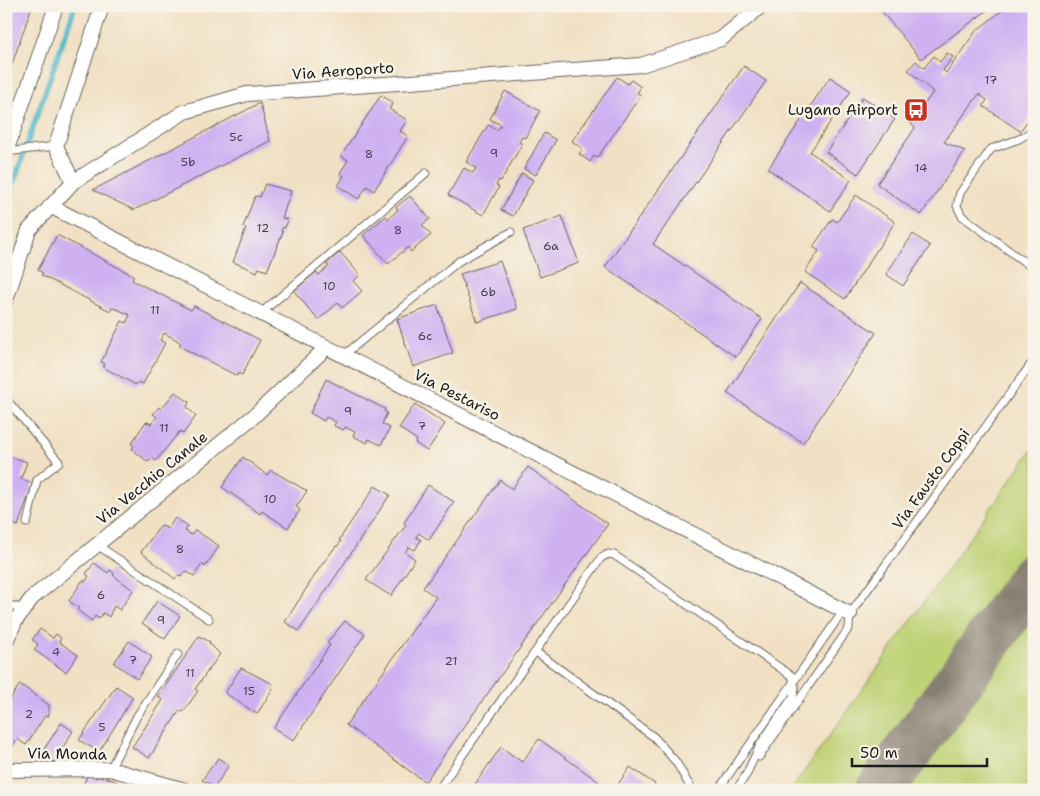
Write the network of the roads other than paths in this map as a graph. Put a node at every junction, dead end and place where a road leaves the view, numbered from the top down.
1 (56, 6) edge
2 (102, 6) edge
3 (761, 6) edge
4 (1034, 130) edge
5 (56, 146) junction
6 (6, 152) edge
7 (426, 173) dead end
8 (73, 182) junction
9 (50, 206) junction
10 (511, 232) dead end
11 (1034, 269) edge
12 (6, 300) edge
13 (261, 313) junction
14 (327, 347) junction
15 (344, 355) junction
16 (1034, 360) edge
17 (6, 399) edge
18 (27, 523) dead end
19 (96, 545) junction
20 (6, 604) edge
21 (24, 609) junction
22 (847, 612) junction
23 (210, 619) dead end
24 (6, 640) edge
25 (536, 652) junction
26 (178, 654) dead end
27 (794, 681) junction
28 (6, 770) edge
29 (110, 770) junction
30 (746, 775) junction
31 (185, 790) edge
32 (438, 790) edge
33 (692, 790) edge
34 (718, 790) edge
35 (736, 790) edge

1 - 6 street
2 - 5 street
3 - 8 street, Via Aeroporto
4 - 11 lane
5 - 6 lane
5 - 8 street
7 - 13 lane
8 - 9 street, Via Aeroporto
9 - 12 street, Via Aeroporto
9 - 13 street, Via Pestariso
10 - 15 lane
13 - 14 street, Via Pestariso
14 - 15 street, Via Pestariso
14 - 19 street, Via Vecchio Canale
15 - 22 street, Via Pestariso
16 - 22 lane, Via Fausto Coppi
17 - 18 lane
19 - 21 street, Via Vecchio Canale
19 - 23 lane
20 - 21 lane
21 - 24 street, Via Vecchio Canale
22 - 27 lane, Via Fausto Coppi
22 - 30 lane
25 - 27 lane
25 - 32 lane
25 - 33 lane
26 - 29 lane
27 - 30 lane
27 - 34 lane, Via Fausto Coppi
28 - 29 street, Via Monda
29 - 31 street, Via Monda
30 - 35 lane

